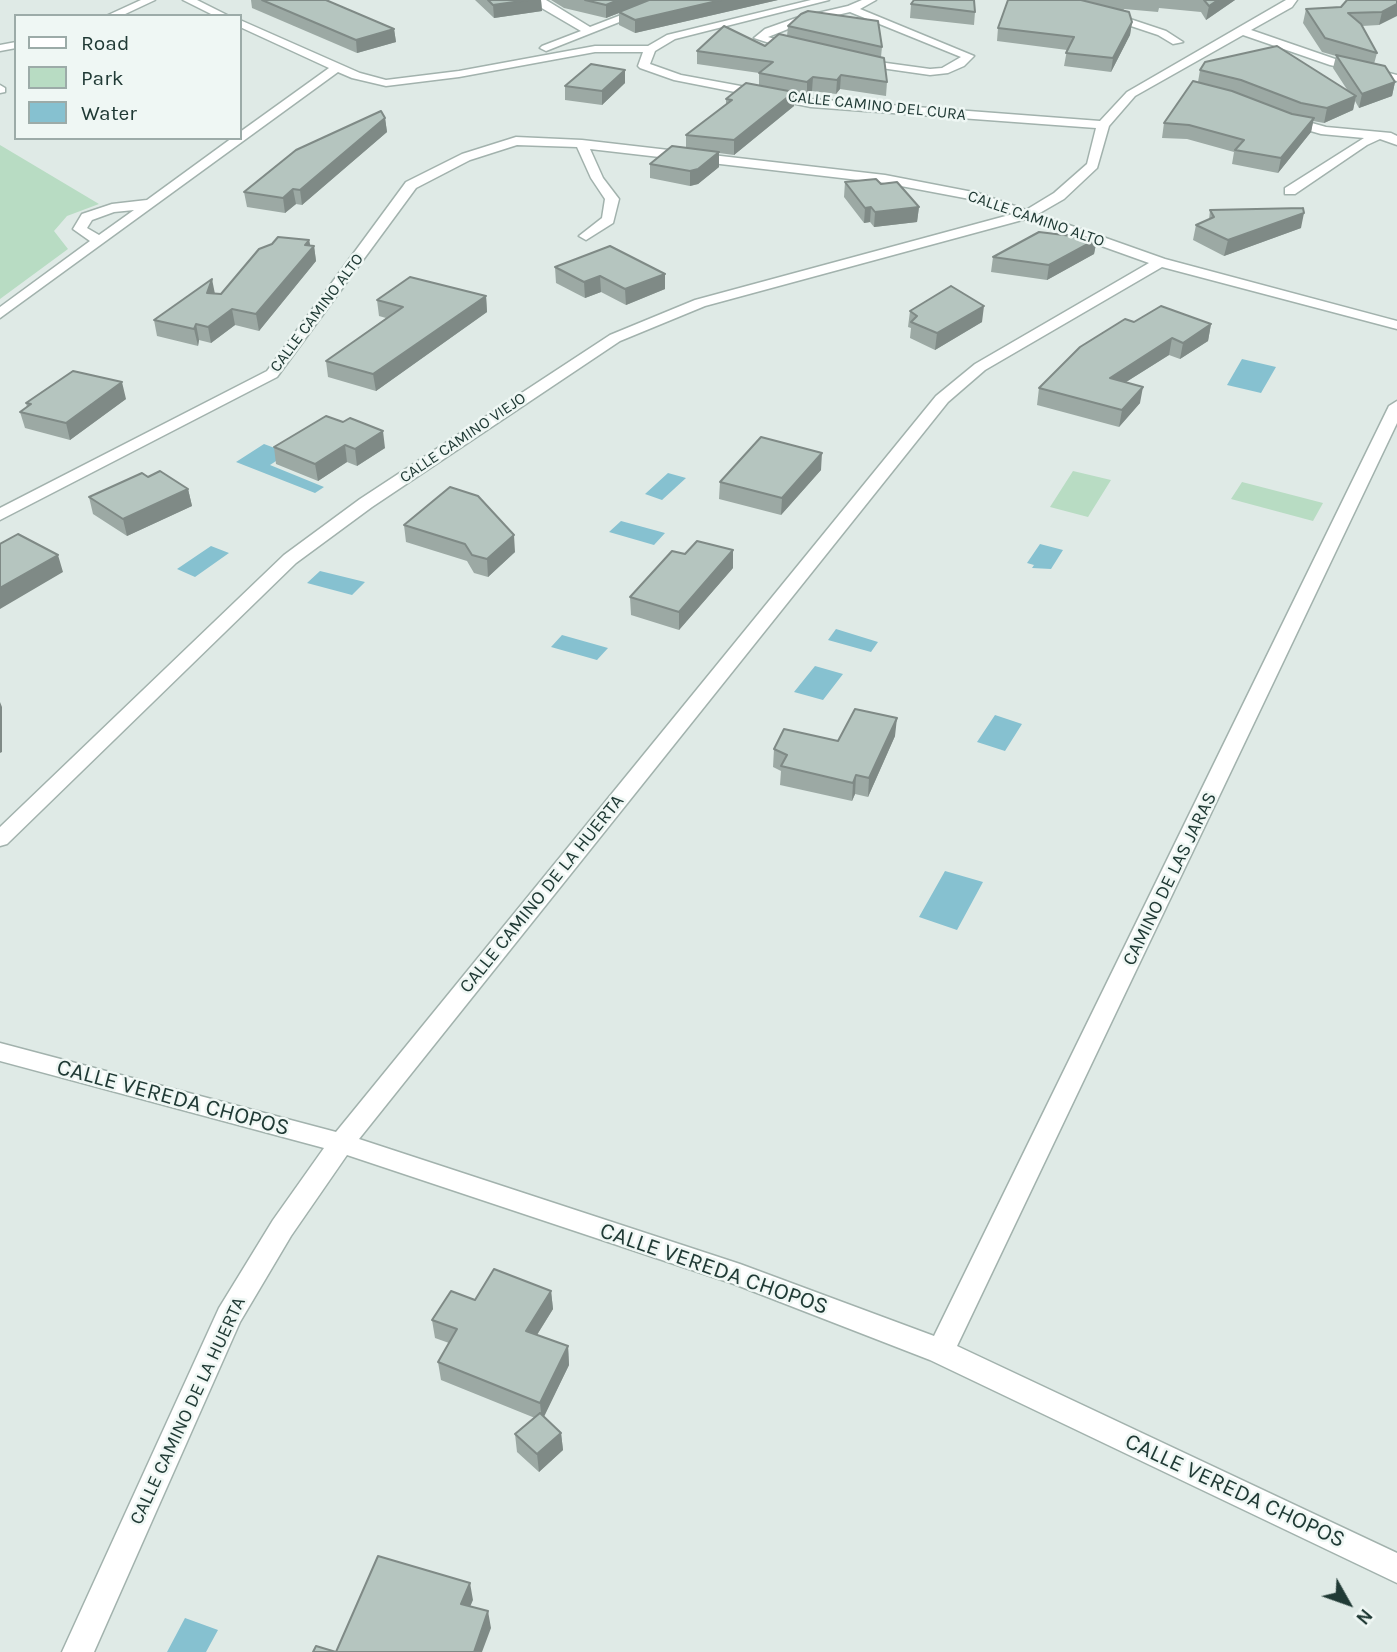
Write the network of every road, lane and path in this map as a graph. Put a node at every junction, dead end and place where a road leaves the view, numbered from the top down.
1 (150, 0) edge
2 (188, 0) edge
3 (540, 0) edge
4 (670, 0) edge
5 (824, 0) edge
6 (872, 0) edge
7 (1292, 0) edge
8 (851, 9) junction
9 (1094, 11) edge
10 (116, 14) edge
11 (220, 14) edge
12 (242, 24) edge
13 (589, 31) junction
14 (1242, 31) junction
15 (650, 49) junction
16 (808, 50) edge
17 (1205, 51) junction
18 (841, 57) edge
19 (501, 65) junction
20 (337, 67) junction
21 (1397, 77) edge
22 (1274, 114) edge
23 (1103, 125) junction
24 (1394, 135) edge
25 (242, 137) edge
26 (237, 140) edge
27 (582, 144) junction
28 (1290, 191) dead end
29 (150, 204) junction
30 (1028, 214) junction
31 (586, 236) dead end
32 (99, 241) junction
33 (1160, 262) junction
34 (0, 314) edge
35 (1397, 325) edge
36 (1397, 405) edge
37 (0, 515) edge
38 (0, 839) edge
39 (0, 1052) edge
40 (341, 1143) junction
41 (940, 1351) junction
42 (1397, 1568) edge
43 (78, 1652) edge

1 - 10 street
2 - 11 street
3 - 13 street
4 - 13 street
5 - 15 street
6 - 8 street
7 - 14 street
8 - 16 street
8 - 18 street
9 - 17 street
12 - 20 street
13 - 19 street
14 - 17 street
14 - 21 street
15 - 19 street
15 - 23 street, CALLE CAMINO DEL CURA
17 - 23 street
19 - 20 street
20 - 25 street
22 - 24 street
23 - 30 street, CALLE CAMINO VIEJO
24 - 28 street
26 - 29 street
27 - 30 street, CALLE CAMINO ALTO
27 - 31 street
27 - 37 street, CALLE CAMINO ALTO
29 - 32 street
29 - 32 street
30 - 33 street, CALLE CAMINO ALTO
30 - 38 street, CALLE CAMINO VIEJO
32 - 34 street
33 - 35 street, CALLE CAMINO ALTO
33 - 40 street, CALLE CAMINO DE LA HUERTA
36 - 41 street, CAMINO DE LAS JARAS
39 - 40 street, CALLE VEREDA CHOPOS
40 - 41 street, CALLE VEREDA CHOPOS
40 - 43 street, CALLE CAMINO DE LA HUERTA
41 - 42 street, CALLE VEREDA CHOPOS

